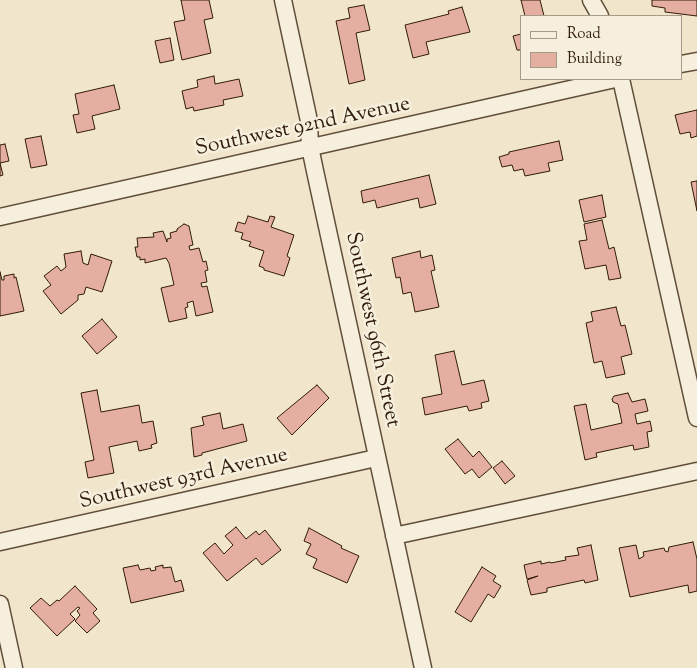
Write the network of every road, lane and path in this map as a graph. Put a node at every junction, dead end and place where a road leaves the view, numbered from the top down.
1 (283, 0) edge
2 (591, 0) edge
3 (599, 15) edge
4 (697, 61) edge
5 (682, 64) edge
6 (611, 80) edge
7 (621, 80) edge
8 (310, 147) junction
9 (0, 217) edge
10 (697, 418) edge
11 (376, 458) junction
12 (697, 471) edge
13 (394, 536) junction
14 (0, 542) edge
15 (0, 604) edge
16 (2, 622) edge
17 (14, 668) edge
18 (423, 668) edge

1 - 8 street, Southwest 96th Street
2 - 3 street
4 - 5 street
6 - 8 street, Southwest 92nd Avenue
7 - 10 street
8 - 9 street, Southwest 92nd Avenue
8 - 11 street, Southwest 96th Street
11 - 13 street, Southwest 96th Street
11 - 14 street, Southwest 93rd Avenue
12 - 13 street
13 - 18 street, Southwest 96th Street
15 - 16 street
16 - 17 street

